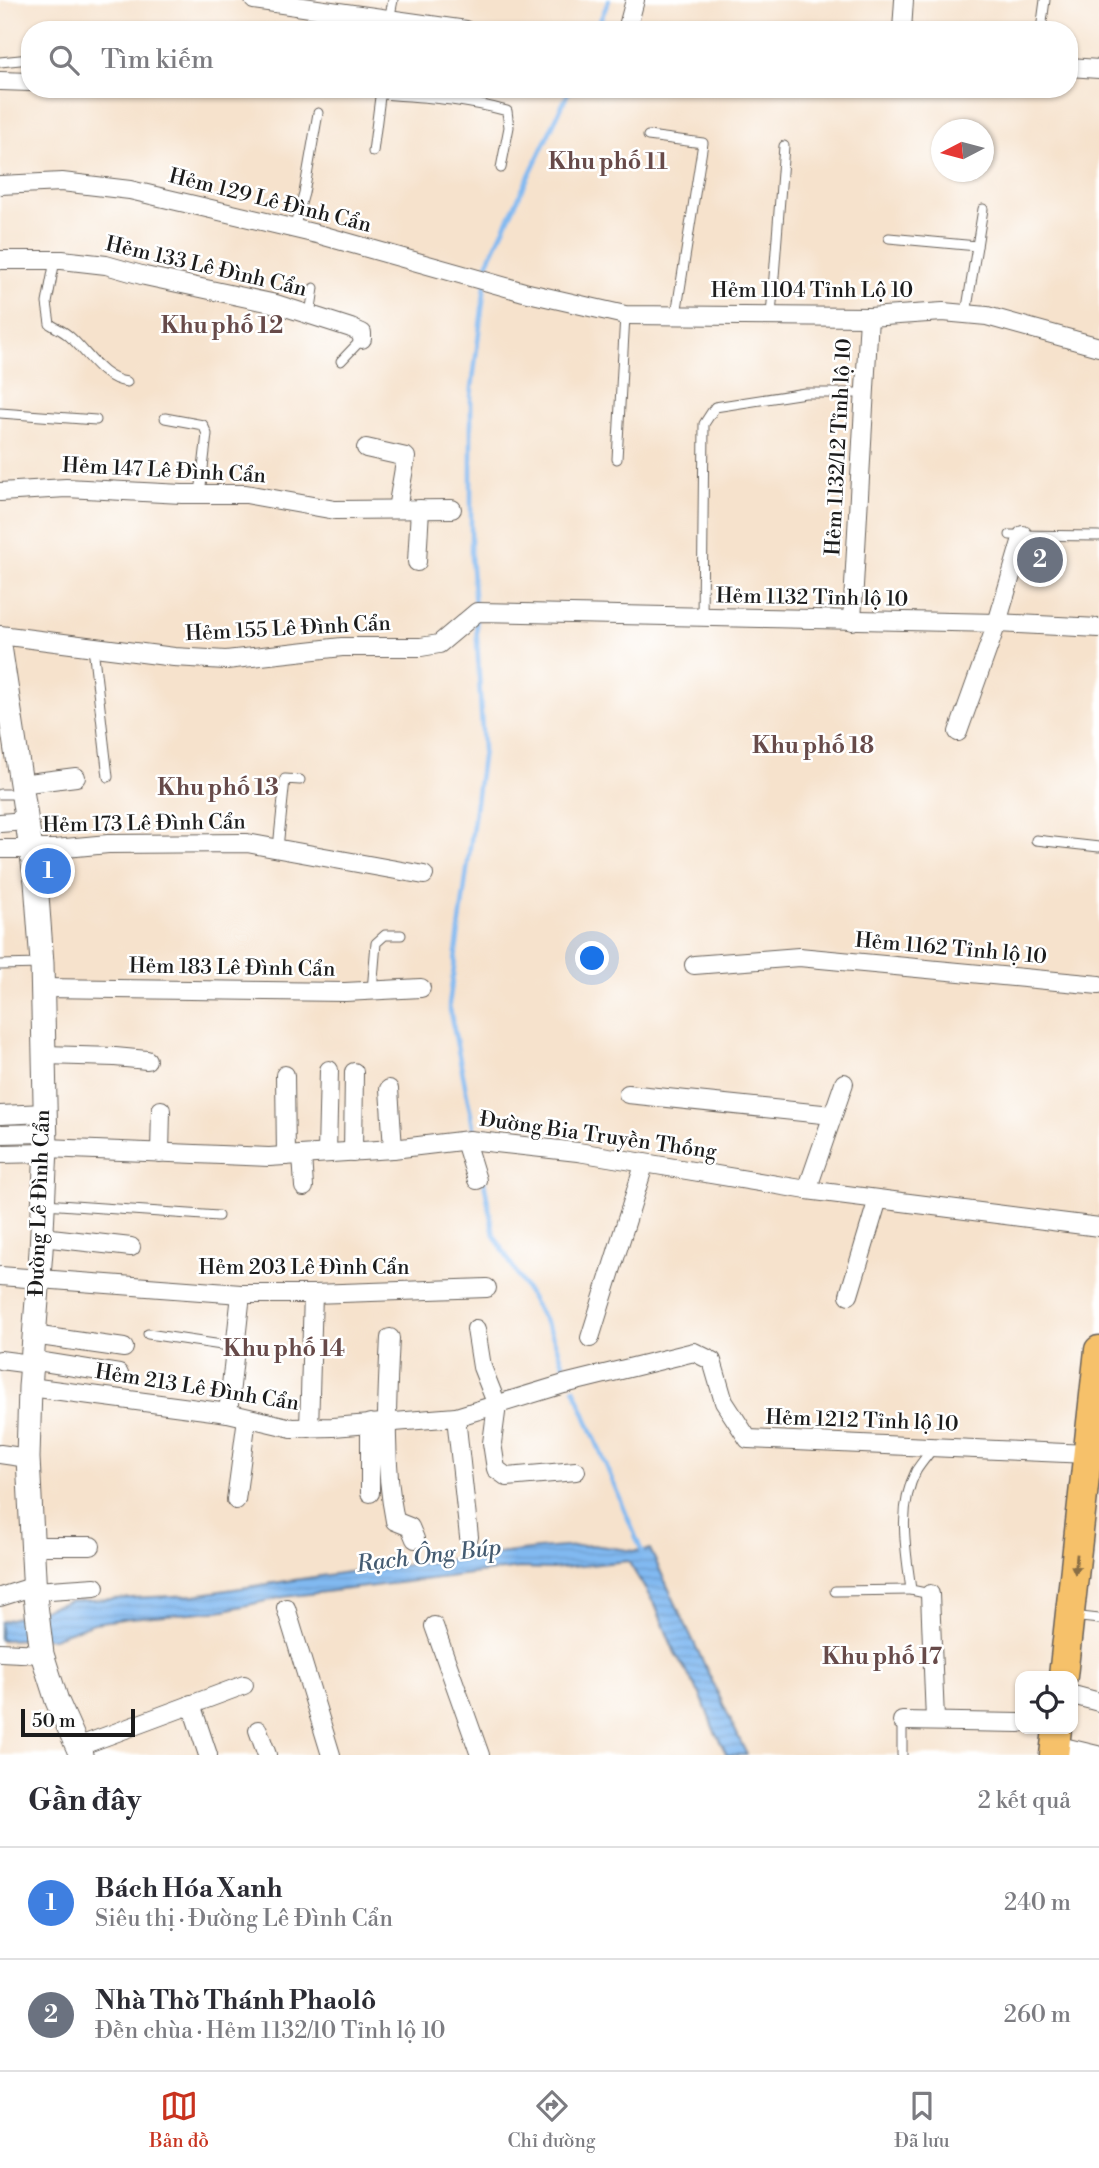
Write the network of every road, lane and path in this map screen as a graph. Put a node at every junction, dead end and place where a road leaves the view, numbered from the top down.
1 (254, 0) edge
2 (635, 0) edge
3 (904, 0) edge
4 (1045, 0) edge
5 (277, 2) edge
6 (389, 16) edge
7 (416, 21) edge
8 (629, 21) edge
9 (903, 21) edge
10 (1042, 21) edge
11 (21, 60) edge
12 (0, 62) edge
13 (1078, 68) edge
14 (1099, 69) edge
15 (0, 81) edge
16 (21, 82) edge
17 (380, 98) edge
18 (444, 98) edge
19 (318, 113) dead end
20 (648, 136) dead end
21 (784, 146) dead end
22 (373, 152) dead end
23 (501, 168) dead end
24 (0, 185) edge
25 (983, 209) dead end
26 (294, 229) junction
27 (889, 238) dead end
28 (977, 246) junction
29 (0, 260) edge
30 (55, 260) junction
31 (314, 288) dead end
32 (524, 292) joint
33 (676, 314) junction
34 (966, 314) junction
35 (625, 315) junction
36 (310, 316) junction
37 (771, 316) junction
38 (869, 317) junction
39 (362, 339) joint
40 (1099, 347) edge
41 (341, 362) dead end
42 (127, 383) dead end
43 (865, 393) junction
44 (0, 413) edge
45 (165, 418) dead end
46 (96, 420) dead end
47 (366, 448) dead end
48 (617, 460) dead end
49 (0, 492) edge
50 (200, 494) junction
51 (397, 509) junction
52 (420, 509) junction
53 (452, 509) dead end
54 (1016, 535) joint
55 (1099, 536) edge
56 (417, 562) dead end
57 (525, 612) joint
58 (702, 618) junction
59 (852, 621) junction
60 (997, 623) junction
61 (1099, 628) edge
62 (0, 635) edge
63 (0, 646) edge
64 (93, 647) junction
65 (958, 732) dead end
66 (108, 777) dead end
67 (76, 778) dead end
68 (300, 780) dead end
69 (14, 791) edge
70 (26, 821) junction
71 (0, 823) edge
72 (1036, 840) dead end
73 (1099, 847) edge
74 (30, 848) junction
75 (278, 848) junction
76 (0, 849) edge
77 (424, 875) dead end
78 (401, 936) dead end
79 (43, 963) junction
80 (0, 965) edge
81 (694, 965) dead end
82 (1099, 985) edge
83 (43, 988) junction
84 (421, 988) dead end
85 (372, 990) junction
86 (44, 1055) junction
87 (147, 1060) dead end
88 (329, 1070) dead end
89 (354, 1072) dead end
90 (285, 1075) dead end
91 (844, 1083) dead end
92 (390, 1089) dead end
93 (628, 1094) dead end
94 (161, 1110) dead end
95 (0, 1115) edge
96 (832, 1115) junction
97 (0, 1135) edge
98 (46, 1137) junction
99 (467, 1141) junction
100 (394, 1149) junction
101 (353, 1152) junction
102 (160, 1153) junction
103 (327, 1153) junction
104 (0, 1154) edge
105 (294, 1156) junction
106 (644, 1165) junction
107 (477, 1180) dead end
108 (304, 1187) dead end
109 (807, 1190) junction
110 (878, 1199) junction
111 (43, 1204) junction
112 (218, 1216) dead end
113 (1099, 1227) edge
114 (42, 1237) junction
115 (131, 1247) dead end
116 (0, 1276) edge
117 (38, 1280) junction
118 (487, 1288) dead end
119 (241, 1294) junction
120 (313, 1294) junction
121 (849, 1295) dead end
122 (476, 1329) dead end
123 (148, 1334) dead end
124 (33, 1335) junction
125 (390, 1338) dead end
126 (590, 1338) dead end
127 (235, 1347) junction
128 (124, 1348) dead end
129 (1099, 1350) edge
130 (0, 1360) edge
131 (31, 1370) junction
132 (119, 1374) dead end
133 (564, 1384) joint
134 (497, 1405) junction
135 (228, 1413) junction
136 (456, 1417) junction
137 (247, 1418) junction
138 (378, 1422) junction
139 (309, 1428) junction
140 (1092, 1445) edge
141 (934, 1447) junction
142 (0, 1454) edge
143 (28, 1458) junction
144 (576, 1471) dead end
145 (370, 1493) dead end
146 (236, 1500) dead end
147 (469, 1538) dead end
148 (415, 1539) dead end
149 (34, 1546) junction
150 (91, 1546) dead end
151 (95, 1587) dead end
152 (911, 1590) junction
153 (35, 1591) junction
154 (835, 1591) dead end
155 (930, 1594) joint
156 (0, 1597) edge
157 (286, 1608) dead end
158 (1070, 1615) junction
159 (1099, 1619) edge
160 (434, 1626) dead end
161 (40, 1647) junction
162 (0, 1652) edge
163 (1064, 1671) edge
164 (244, 1685) dead end
165 (1078, 1696) edge
166 (1099, 1702) edge
167 (191, 1704) junction
168 (935, 1720) junction
169 (902, 1721) joint
170 (1015, 1723) edge
171 (258, 1730) dead end
172 (1056, 1743) edge
173 (79, 1751) edge
174 (208, 1755) edge
175 (267, 1755) edge
176 (331, 1755) edge
177 (480, 1755) edge
178 (902, 1755) edge
179 (1097, 1755) edge

1 - 5 street
2 - 8 street
3 - 9 street
4 - 10 lane
5 - 6 street
6 - 7 street
11 - 12 lane
13 - 14 street
15 - 16 street
17 - 22 lane
18 - 23 lane
19 - 26 lane
20 - 33 lane
21 - 37 lane
24 - 26 street, Hẻm 129 Lê Đình Cẩn
25 - 28 lane
26 - 32 street, Hẻm 129 Lê Đình Cẩn
27 - 28 lane
28 - 34 lane
29 - 30 street, Hẻm 133 Lê Đình Cẩn
30 - 36 street, Hẻm 133 Lê Đình Cẩn
30 - 42 lane
31 - 36 lane
32 - 35 street, Hẻm 1104 Tỉnh Lộ 10
33 - 35 street, Hẻm 1104 Tỉnh Lộ 10
33 - 37 street, Hẻm 1104 Tỉnh Lộ 10
34 - 38 street, Hẻm 1104 Tỉnh Lộ 10
34 - 40 street, Hẻm 1104 Tỉnh Lộ 10
35 - 48 lane
36 - 39 street, Hẻm 133 Lê Đình Cẩn
37 - 38 street, Hẻm 1104 Tỉnh Lộ 10
38 - 43 street, Hẻm 1132/12 Tỉnh lộ 10
39 - 41 lane, Hẻm 133 Lê Đình Cẩn
43 - 58 lane
43 - 59 street, Hẻm 1132/12 Tỉnh lộ 10
44 - 46 lane
45 - 50 lane
47 - 51 street
49 - 50 street, Hẻm 147 Lê Đình Cẩn
50 - 51 street, Hẻm 147 Lê Đình Cẩn
51 - 52 street, Hẻm 147 Lê Đình Cẩn
52 - 53 street, Hẻm 147 Lê Đình Cẩn
52 - 56 street
54 - 55 lane
54 - 60 street
57 - 58 street, Hẻm 1132 Tỉnh lộ 10
57 - 64 street, Hẻm 155 Lê Đình Cẩn
58 - 59 street, Hẻm 1132 Tỉnh lộ 10
59 - 60 street, Hẻm 1132 Tỉnh lộ 10
60 - 61 street, Hẻm 1132 Tỉnh lộ 10
60 - 65 street
62 - 64 street, Hẻm 155 Lê Đình Cẩn
63 - 69 street, Đường Lê Đình Cẩn
64 - 66 lane
67 - 69 street
68 - 75 lane
69 - 70 street, Đường Lê Đình Cẩn
70 - 71 street
70 - 74 street, Đường Lê Đình Cẩn
72 - 73 lane
74 - 75 street, Hẻm 173 Lê Đình Cẩn
74 - 76 street, Hẻm 173 Lê Đình Cẩn
74 - 79 street, Đường Lê Đình Cẩn
75 - 77 street, Hẻm 173 Lê Đình Cẩn
78 - 85 lane
79 - 80 lane
79 - 83 street, Đường Lê Đình Cẩn
81 - 82 street, Hẻm 1162 Tỉnh lộ 10
83 - 85 street, Hẻm 183 Lê Đình Cẩn
83 - 86 street, Đường Lê Đình Cẩn
84 - 85 street, Hẻm 183 Lê Đình Cẩn
86 - 87 street
86 - 98 street, Đường Lê Đình Cẩn
88 - 103 street
89 - 101 street
90 - 105 street
91 - 96 street
92 - 100 street
93 - 96 street
94 - 102 street
95 - 98 street
96 - 109 street
97 - 98 street
98 - 102 street, Đường Bia Truyền Thống
98 - 104 street
98 - 111 street, Đường Lê Đình Cẩn
99 - 100 street, Đường Bia Truyền Thống
99 - 106 street, Đường Bia Truyền Thống
99 - 107 street
100 - 101 street, Đường Bia Truyền Thống
101 - 103 street, Đường Bia Truyền Thống
102 - 105 street, Đường Bia Truyền Thống
103 - 105 street, Đường Bia Truyền Thống
105 - 108 street
106 - 109 street, Đường Bia Truyền Thống
106 - 126 street
109 - 110 street, Đường Bia Truyền Thống
110 - 113 street, Đường Bia Truyền Thống
110 - 121 street
111 - 112 lane
111 - 114 street, Đường Lê Đình Cẩn
114 - 115 street
114 - 117 street, Đường Lê Đình Cẩn
116 - 117 street, Hẻm 203 Lê Đình Cẩn
117 - 119 street, Hẻm 203 Lê Đình Cẩn
117 - 124 street, Đường Lê Đình Cẩn
118 - 120 street, Hẻm 203 Lê Đình Cẩn
119 - 120 street, Hẻm 203 Lê Đình Cẩn
119 - 127 street
120 - 139 street
122 - 134 street
123 - 127 lane
124 - 128 street
124 - 131 street, Đường Lê Đình Cẩn
125 - 138 street
127 - 135 street
129 - 140 main road
130 - 131 street
131 - 132 street
131 - 135 street, Hẻm 213 Lê Đình Cẩn
131 - 143 street, Đường Lê Đình Cẩn
133 - 134 street, Hẻm 213 Lê Đình Cẩn
133 - 141 street, Hẻm 1212 Tỉnh lộ 10
134 - 136 street, Hẻm 213 Lê Đình Cẩn
134 - 144 street
135 - 137 street, Hẻm 213 Lê Đình Cẩn
136 - 138 street, Hẻm 213 Lê Đình Cẩn
136 - 147 street
137 - 139 street, Hẻm 213 Lê Đình Cẩn
137 - 146 street
138 - 139 street, Hẻm 213 Lê Đình Cẩn
138 - 145 street
138 - 148 street
140 - 141 street, Hẻm 1212 Tỉnh lộ 10
140 -> 158 main road
141 - 152 lane
142 - 143 street
143 - 149 street, Đường Lê Đình Cẩn
149 - 150 street
149 - 153 street, Đường Lê Đình Cẩn
151 - 153 street
152 - 154 lane
152 - 155 lane
153 - 156 street
153 - 161 street, Đường Lê Đình Cẩn
155 - 168 street
157 - 176 street
158 - 159 lane
158 - 163 main road
160 - 177 street
161 - 162 street
161 - 173 street, Đường Lê Đình Cẩn
164 - 167 street
165 - 166 street
167 - 173 street
167 - 174 street
168 - 169 street
168 - 170 street
169 - 178 lane
171 - 175 street
172 - 179 street

